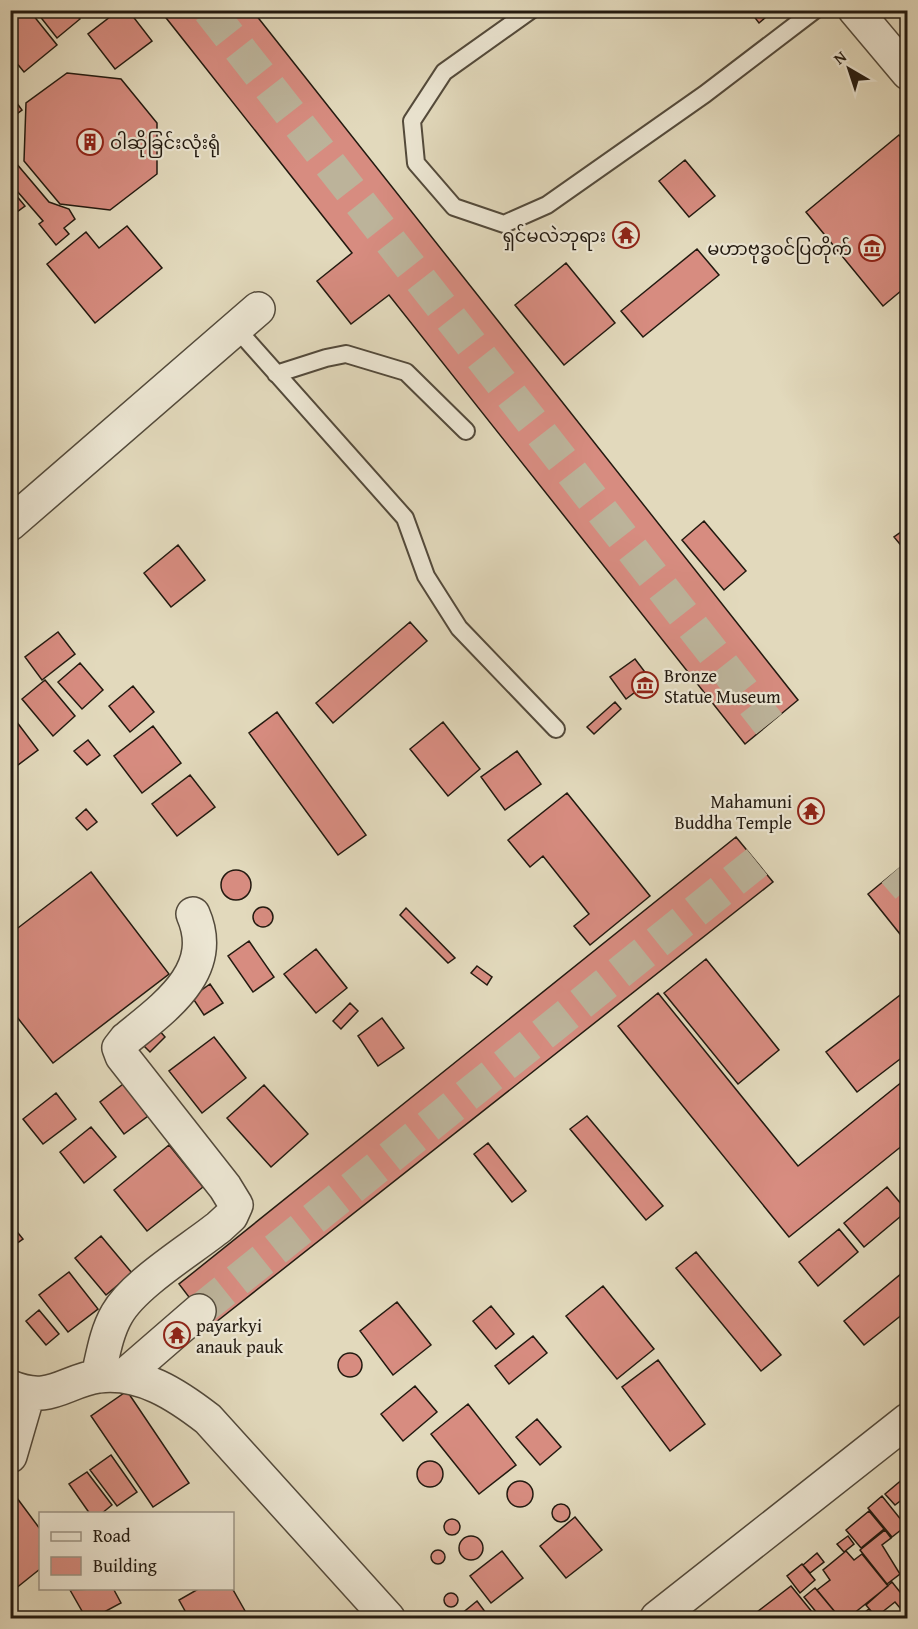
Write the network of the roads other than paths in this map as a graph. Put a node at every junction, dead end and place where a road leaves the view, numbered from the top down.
1 (531, 10) edge
2 (815, 10) edge
3 (855, 10) edge
4 (908, 73) edge
5 (247, 319) joint
6 (276, 374) junction
7 (466, 432) dead end
8 (10, 524) edge
9 (556, 729) dead end
10 (193, 914) dead end
11 (200, 1311) tunnel mouth
12 (111, 1376) junction
13 (19, 1391) edge
14 (908, 1420) edge
15 (10, 1456) edge
16 (388, 1618) edge
17 (657, 1618) edge

1 - 2 lane
3 - 4 street
5 - 6 lane
5 - 8 street
6 - 7 lane
6 - 9 lane
10 - 12 street
11 - 12 street
12 - 13 street
12 - 16 street
13 - 15 street
14 - 17 street

